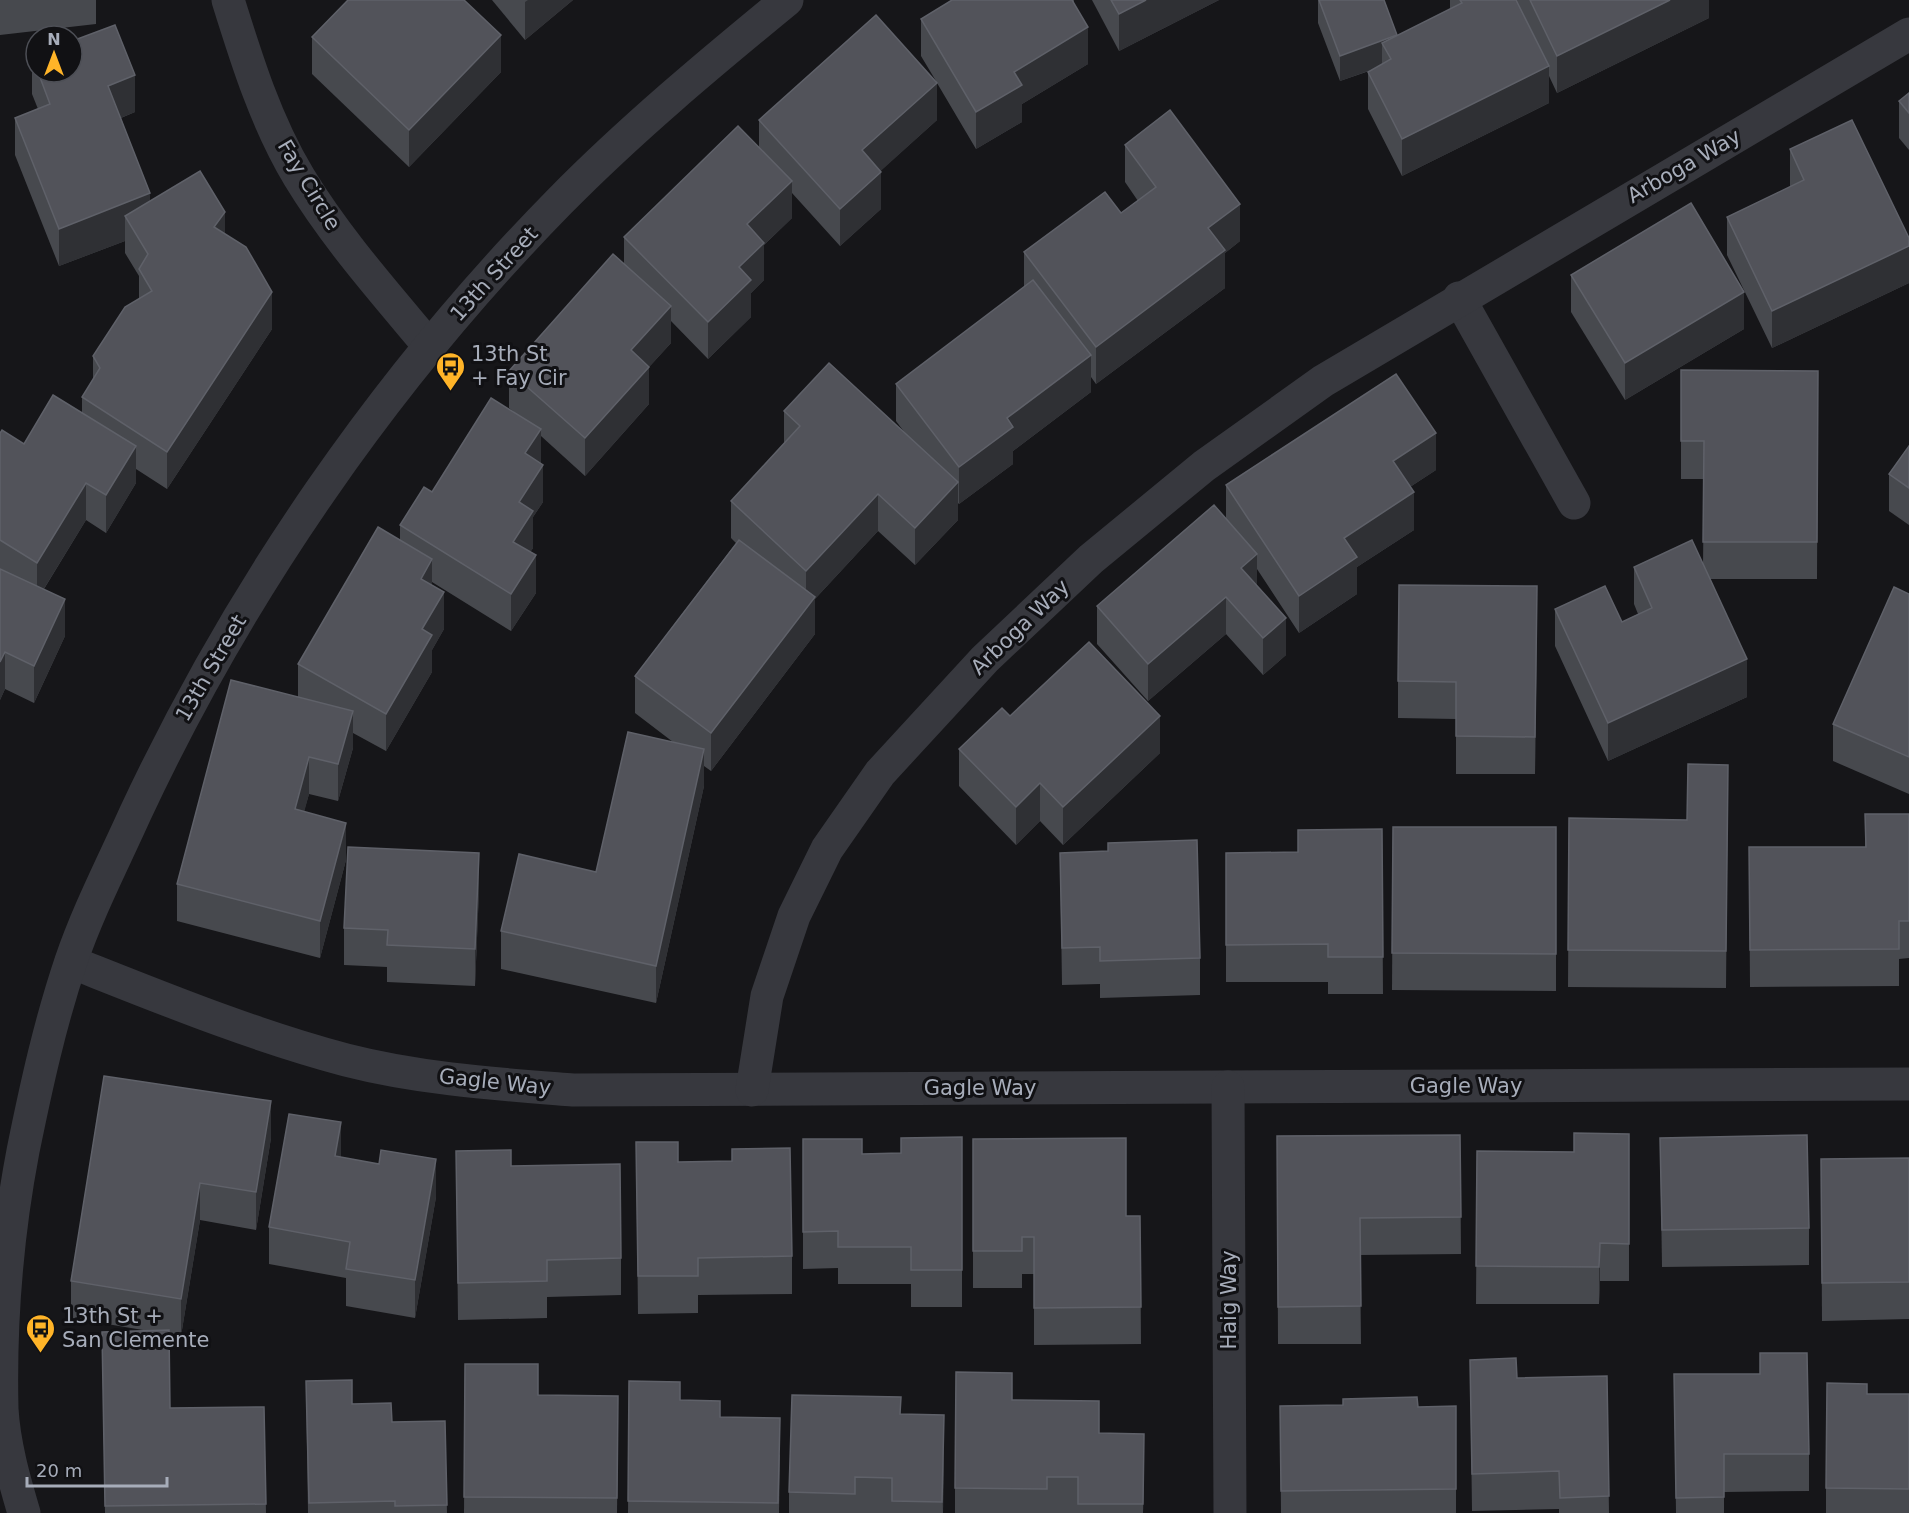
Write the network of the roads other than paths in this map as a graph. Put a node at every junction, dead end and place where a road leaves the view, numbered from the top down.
1 (228, 0) edge
2 (787, 0) edge
3 (1909, 34) edge
4 (1459, 298) junction
5 (430, 347) junction
6 (1574, 502) dead end
7 (71, 962) junction
8 (1909, 1084) edge
9 (1228, 1087) junction
10 (752, 1089) junction
11 (24, 1513) edge
12 (1230, 1513) edge

1 - 5 street, Fay Circle
2 - 5 street, 13th Street
3 - 4 street, Arboga Way
4 - 6 street
4 - 10 street, Arboga Way
5 - 7 street, 13th Street
7 - 10 street, Gagle Way
7 - 11 street, 13th Street
8 - 9 street, Gagle Way
9 - 10 street, Gagle Way
9 - 12 street, Haig Way

